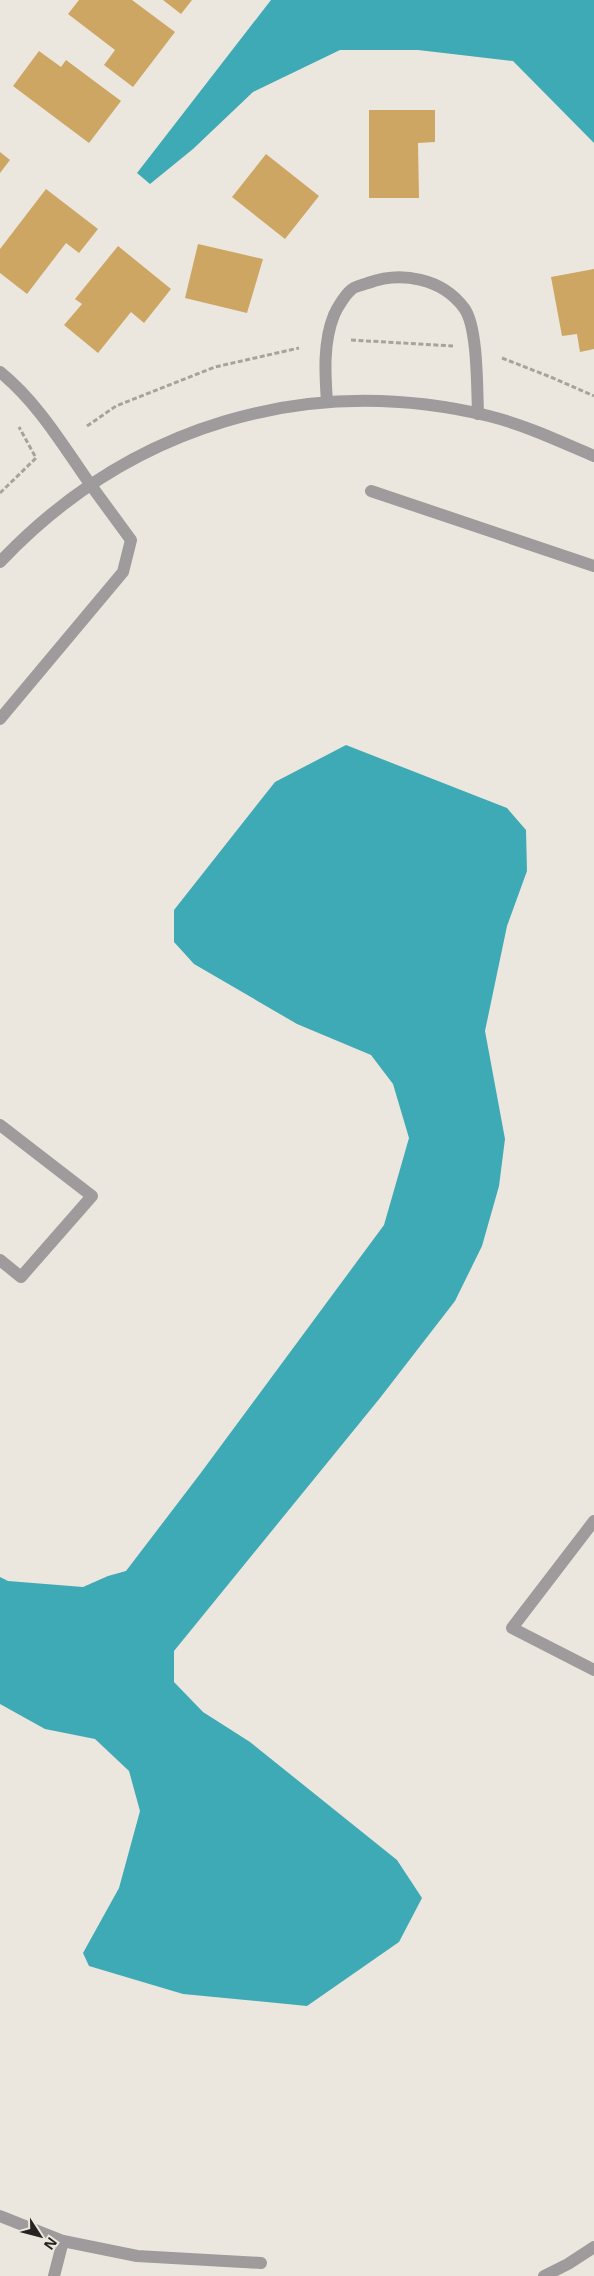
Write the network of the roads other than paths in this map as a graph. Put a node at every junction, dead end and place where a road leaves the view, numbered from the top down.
1 (0, 372) edge
2 (327, 402) junction
3 (478, 414) junction
4 (594, 456) edge
5 (90, 484) junction
6 (371, 491) dead end
7 (0, 562) edge
8 (594, 566) edge
9 (0, 719) edge
10 (0, 1126) edge
11 (0, 1260) edge
12 (594, 1521) edge
13 (594, 1670) edge
14 (0, 2216) edge
15 (63, 2241) junction
16 (594, 2247) edge
17 (261, 2263) dead end
18 (54, 2276) edge
19 (544, 2276) edge

1 - 5 street
2 - 3 street
2 - 3 street
2 - 5 street
3 - 4 street
5 - 7 street
5 - 9 street
6 - 8 street
10 - 11 street
12 - 13 street
14 - 15 street
15 - 17 street
15 - 18 street
16 - 19 street

